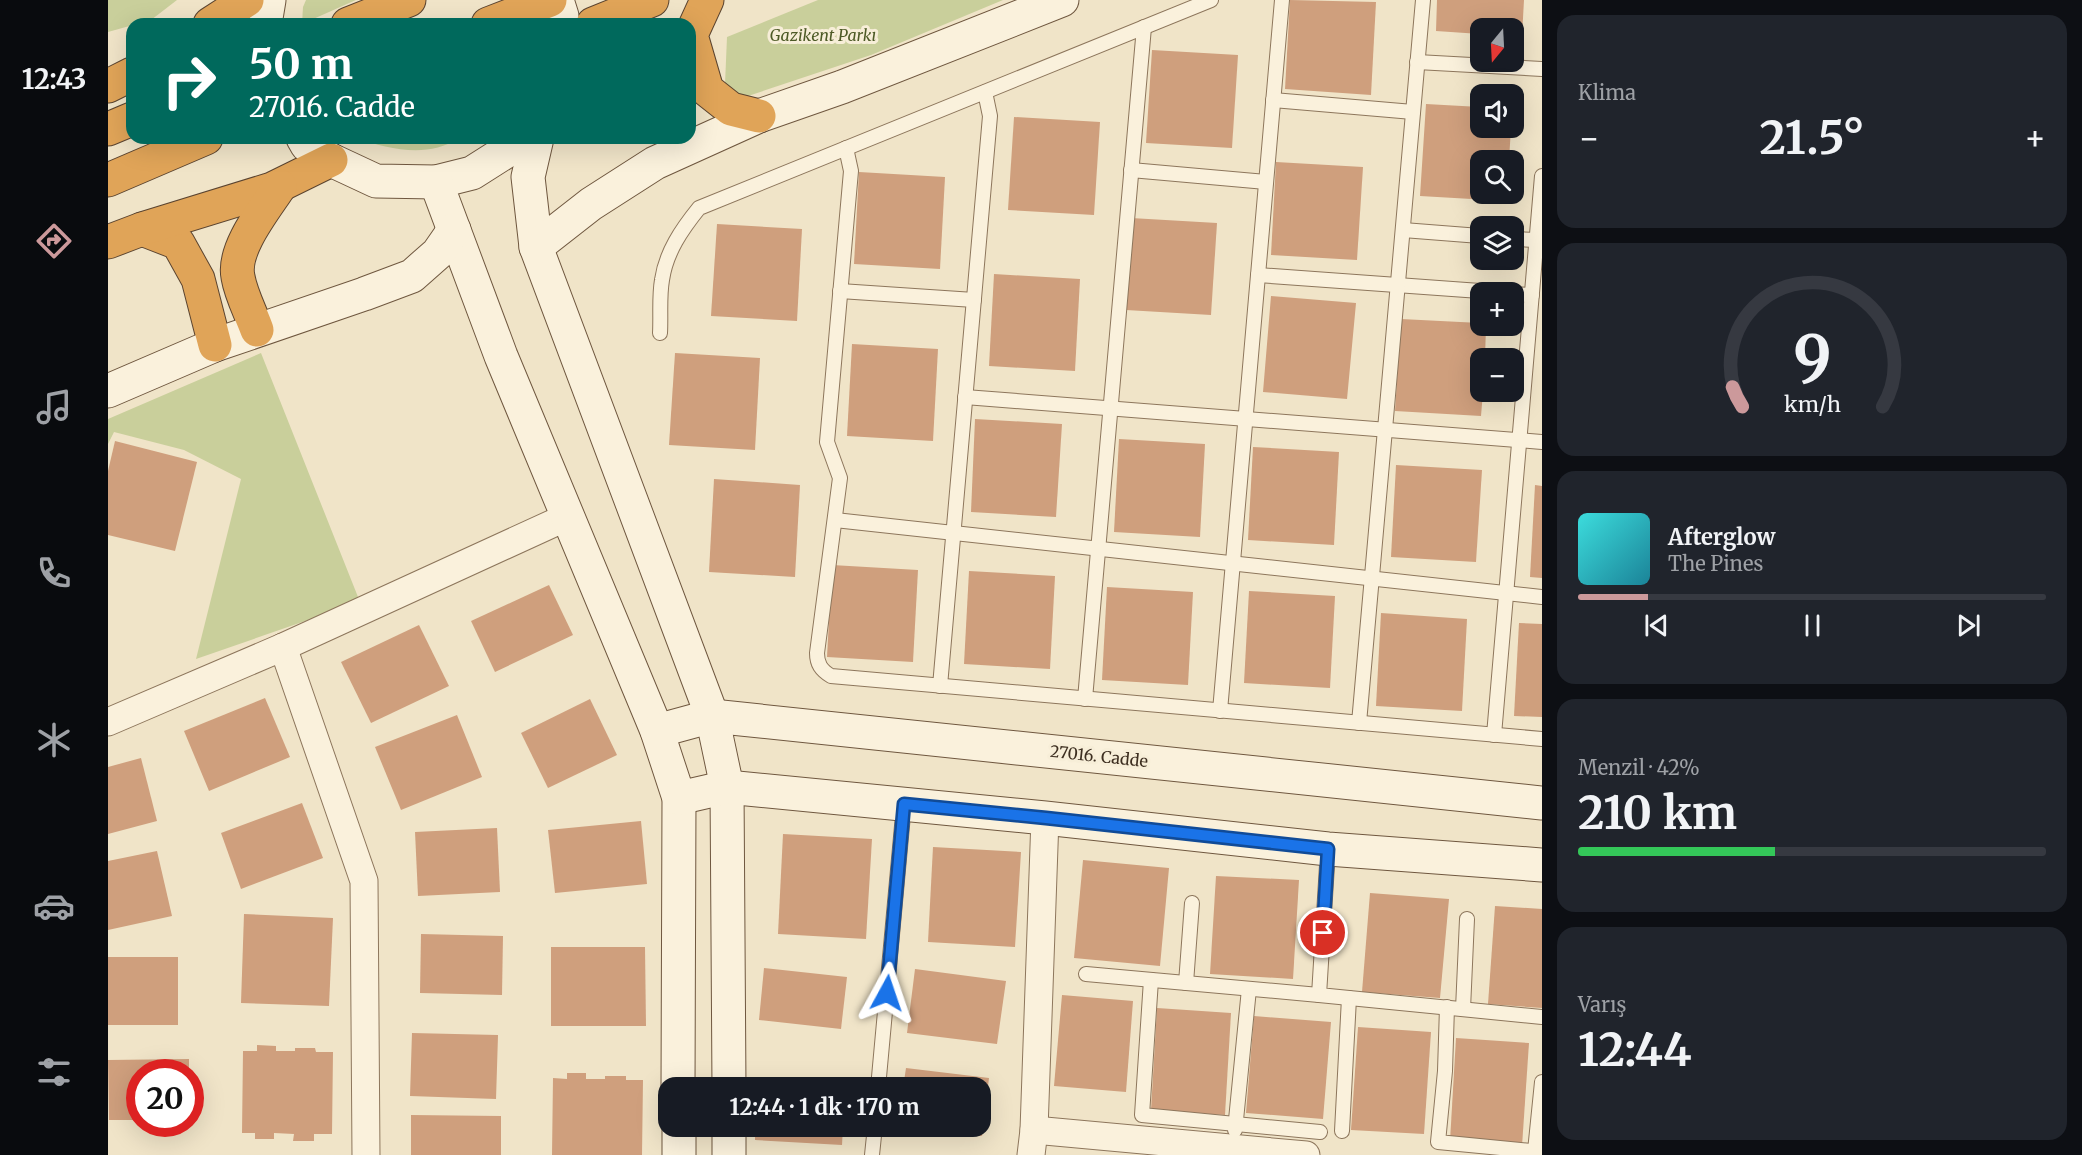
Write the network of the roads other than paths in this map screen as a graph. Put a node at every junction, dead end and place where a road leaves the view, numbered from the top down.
1 (247, 0) edge
2 (269, 0) edge
3 (409, 0) edge
4 (549, 0) edge
5 (557, 0) edge
6 (651, 0) edge
7 (707, 0) edge
8 (1062, 0) edge
9 (1211, 0) edge
10 (1282, 0) edge
11 (1423, 0) edge
12 (219, 18) edge
13 (266, 18) edge
14 (363, 18) edge
15 (503, 18) edge
16 (562, 18) edge
17 (608, 18) edge
18 (696, 24) edge
19 (1144, 27) junction
20 (696, 52) edge
21 (1417, 62) junction
22 (1542, 69) edge
23 (126, 77) edge
24 (108, 86) edge
25 (985, 92) junction
26 (1273, 100) junction
27 (1413, 112) junction
28 (759, 116) junction
29 (126, 122) edge
30 (108, 129) edge
31 (192, 144) edge
32 (306, 144) edge
33 (516, 144) edge
34 (536, 144) edge
35 (846, 148) junction
36 (331, 160) junction
37 (1131, 170) junction
38 (1542, 176) edge
39 (108, 180) edge
40 (436, 182) junction
41 (1266, 182) junction
42 (280, 186) junction
43 (142, 229) junction
44 (454, 230) junction
45 (1403, 230) junction
46 (1470, 235) edge
47 (1524, 239) edge
48 (1536, 240) junction
49 (108, 242) edge
50 (536, 248) junction
51 (1258, 274) junction
52 (1398, 285) junction
53 (1470, 290) edge
54 (840, 291) junction
55 (1524, 295) edge
56 (1532, 295) junction
57 (974, 300) junction
58 (257, 330) junction
59 (660, 333) dead end
60 (215, 345) junction
61 (108, 391) edge
62 (965, 397) junction
63 (1111, 408) junction
64 (1245, 419) junction
65 (1385, 430) junction
66 (1520, 441) junction
67 (1542, 442) edge
68 (569, 516) junction
69 (835, 520) junction
70 (953, 533) junction
71 (1099, 549) junction
72 (1233, 563) junction
73 (1372, 579) junction
74 (1506, 593) junction
75 (1542, 597) edge
76 (283, 647) junction
77 (940, 686) junction
78 (1085, 699) junction
79 (1220, 711) junction
80 (712, 716) junction
81 (108, 722) edge
82 (1359, 723) junction
83 (657, 731) junction
84 (1494, 735) junction
85 (1542, 739) edge
86 (727, 787) junction
87 (679, 798) junction
88 (1542, 803) edge
89 (904, 804) junction
90 (1046, 818) junction
91 (1328, 849) junction
92 (1542, 865) edge
93 (1192, 903) dead end
94 (1467, 919) dead end
95 (1086, 974) dead end
96 (1151, 980) junction
97 (1186, 983) junction
98 (1249, 989) junction
99 (1319, 995) junction
100 (1349, 998) junction
101 (1447, 1007) junction
102 (1463, 1009) junction
103 (1542, 1017) edge
104 (678, 1077) edge
105 (729, 1077) edge
106 (879, 1077) edge
107 (1542, 1082) edge
108 (1342, 1131) dead end
109 (1320, 1132) dead end
110 (1235, 1136) junction
111 (679, 1137) edge
112 (729, 1137) edge
113 (874, 1137) edge
114 (1032, 1143) edge
115 (1538, 1152) edge
116 (366, 1155) edge
117 (679, 1155) edge
118 (729, 1155) edge
119 (872, 1155) edge
120 (1306, 1155) edge

1 - 12 highway
2 - 13 street
3 - 14 highway
4 - 15 highway
5 - 16 street
6 - 17 highway
7 - 18 highway
8 - 28 street
9 - 19 lane
10 - 26 lane
11 - 21 lane
19 - 25 lane
19 - 37 lane
20 - 28 highway
21 - 22 lane
21 - 27 lane
23 - 24 highway
25 - 35 lane
25 - 57 lane
26 - 27 lane
26 - 41 lane
27 - 45 lane
28 - 50 street
29 - 30 highway
31 - 39 highway
32 - 36 street
33 - 40 street
34 - 50 street
35 - 54 lane
35 - 59 lane
36 - 40 street
36 - 42 highway
37 - 41 lane
37 - 63 lane
38 - 48 lane
40 - 44 street
41 - 51 lane
42 - 43 highway
42 - 58 highway
43 - 49 highway
43 - 60 highway
44 - 58 street
44 - 68 street
45 - 46 lane
45 - 52 lane
47 - 48 lane
48 - 56 lane
50 - 80 street
51 - 52 lane
51 - 64 lane
52 - 53 lane
52 - 65 lane
54 - 57 lane
54 - 69 lane
55 - 56 lane
56 - 66 lane
57 - 62 lane
58 - 60 street
60 - 61 street
62 - 63 lane
62 - 70 lane
63 - 64 lane
63 - 71 lane
64 - 65 lane
64 - 72 lane
65 - 66 lane
65 - 73 lane
66 - 67 lane
66 - 74 lane
68 - 76 street
68 - 83 street
69 - 70 lane
69 - 77 lane
70 - 71 lane
70 - 77 lane
71 - 72 lane
71 - 78 lane
72 - 73 lane
72 - 79 lane
73 - 74 lane
73 - 82 lane
74 - 75 lane
74 - 84 lane
76 - 81 street
76 - 116 street
77 - 78 lane
78 - 79 lane
79 - 82 lane
80 - 83 street, 27016. Cadde
80 - 86 street
80 - 88 street, 27016. Cadde
82 - 84 lane
83 - 87 street
84 - 85 lane
86 - 87 street
86 - 89 street
86 - 105 street
87 - 104 street
89 - 90 street
89 - 106 lane
90 - 91 street
90 - 114 street
91 - 92 street
91 - 99 lane
93 - 97 lane
94 - 102 lane
95 - 96 lane
96 - 97 lane
96 - 110 lane
97 - 98 lane
98 - 99 lane
98 - 110 lane
99 - 100 lane
100 - 101 lane
100 - 108 lane
101 - 102 lane
101 - 115 lane
102 - 103 lane
107 - 115 lane
109 - 110 lane
110 - 114 street
110 - 120 street
111 - 117 street
112 - 118 street
113 - 119 lane

